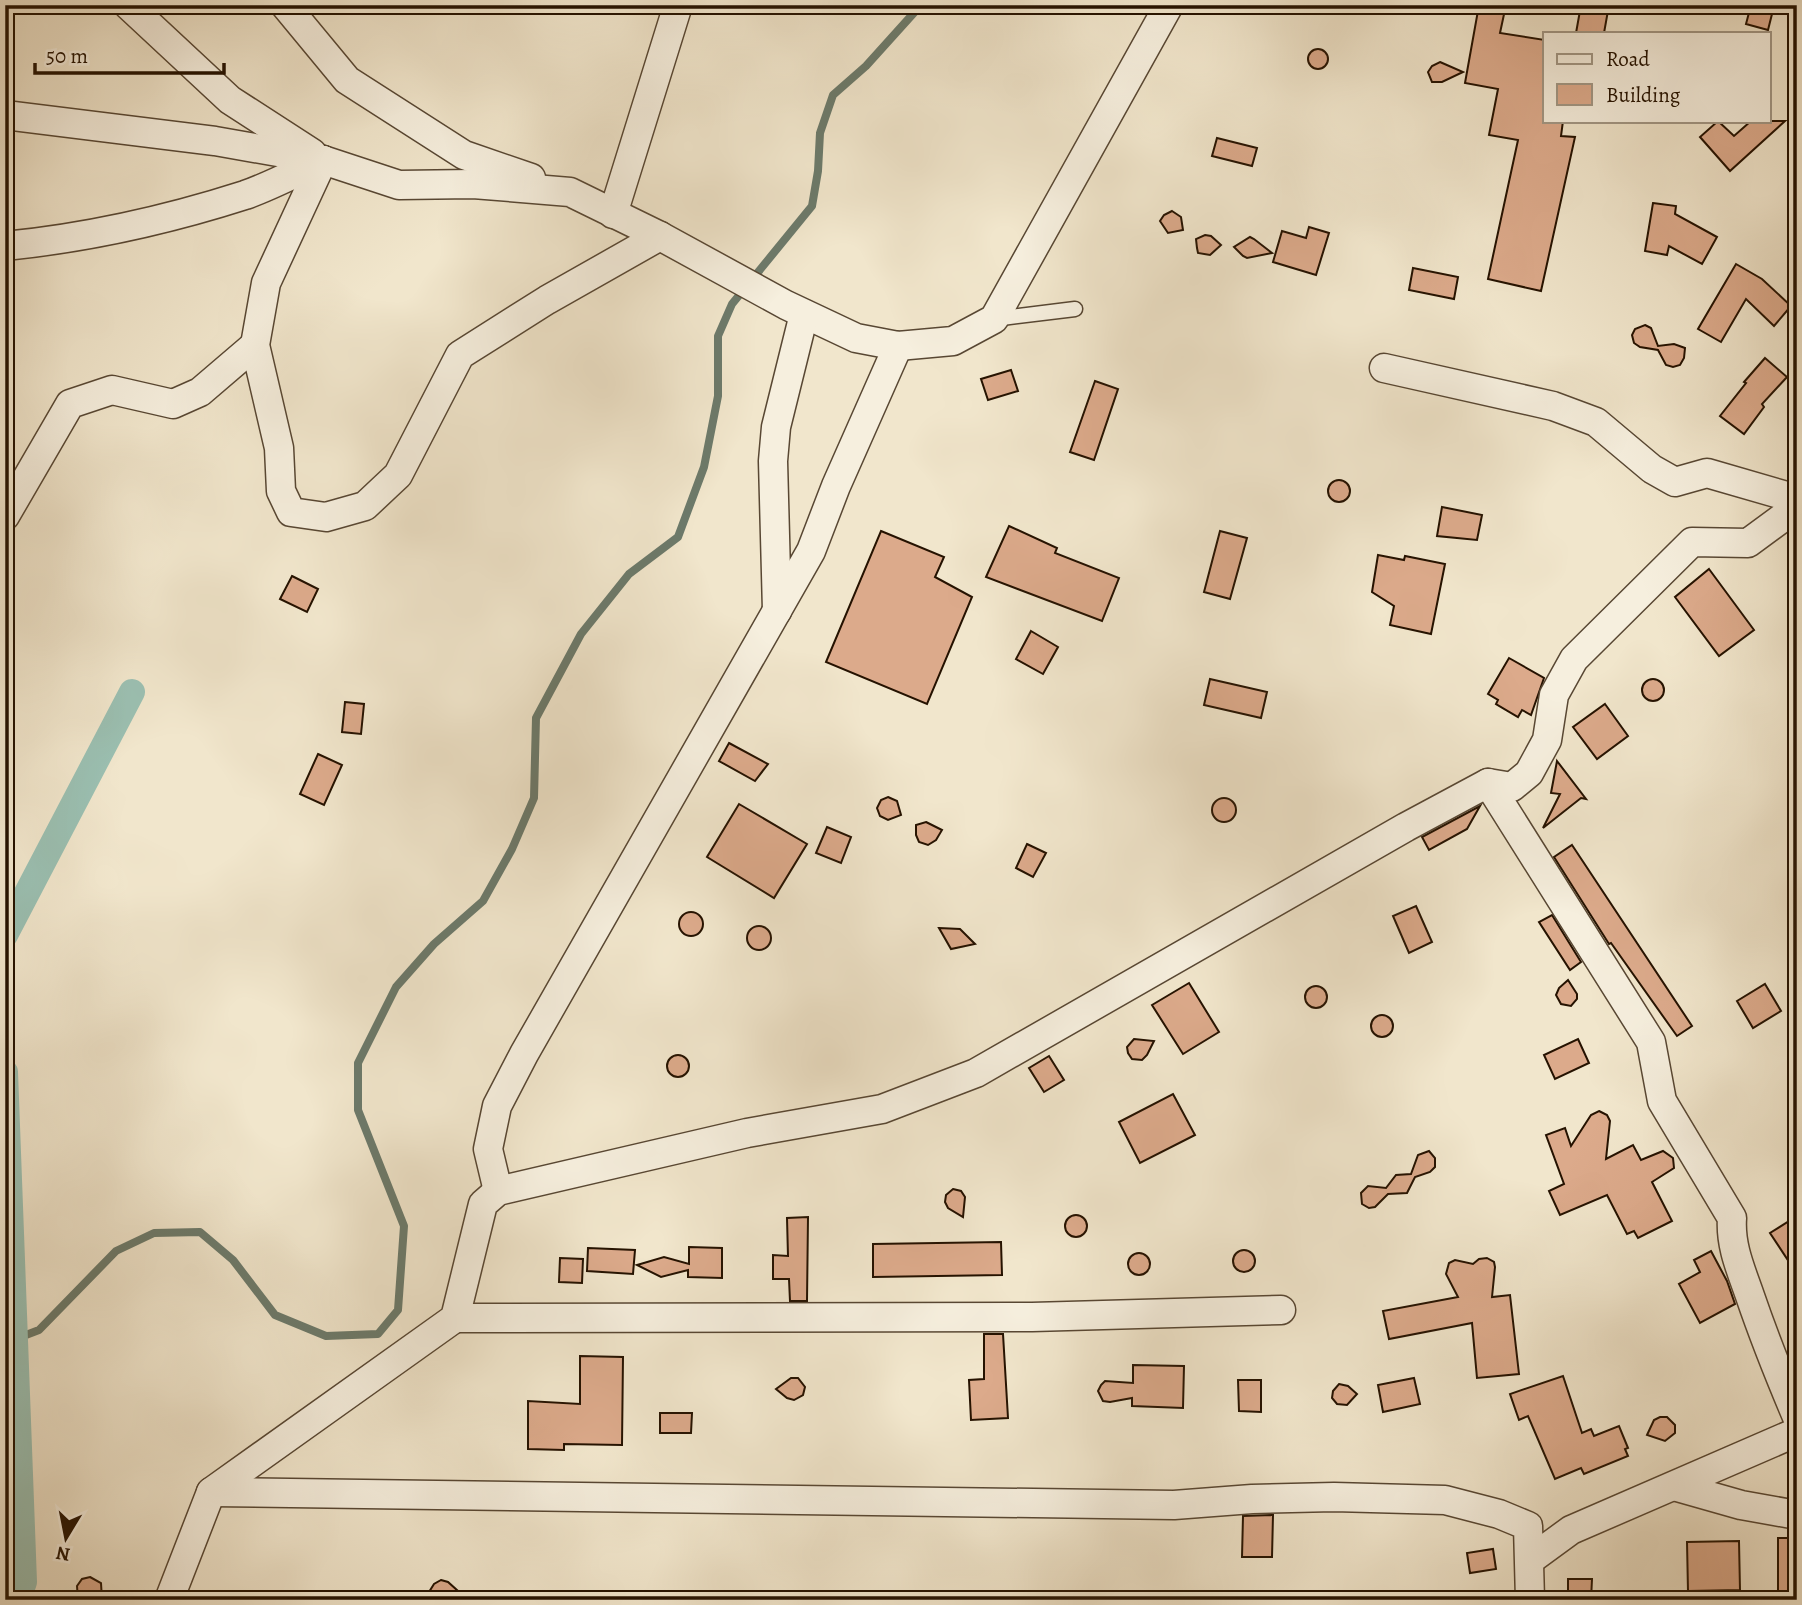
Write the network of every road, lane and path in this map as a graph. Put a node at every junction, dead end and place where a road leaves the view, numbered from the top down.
1 (128, 5) edge
2 (285, 5) edge
3 (678, 5) edge
4 (1169, 5) edge
5 (5, 114) edge
6 (323, 160) junction
7 (570, 192) junction
8 (613, 214) junction
9 (660, 236) junction
10 (5, 246) edge
11 (795, 309) junction
12 (1075, 309) dead end
13 (994, 319) junction
14 (255, 345) junction
15 (898, 346) junction
16 (1384, 368) dead end
17 (1797, 499) edge
18 (1797, 508) edge
19 (5, 516) edge
20 (777, 611) junction
21 (1488, 783) junction
22 (498, 1191) junction
23 (1281, 1310) dead end
24 (455, 1318) junction
25 (1797, 1417) edge
26 (1797, 1432) edge
27 (1674, 1486) junction
28 (211, 1492) junction
29 (1797, 1514) edge
30 (1530, 1560) junction
31 (169, 1600) edge
32 (1530, 1600) edge

1 - 6 street
2 - 7 street
3 - 8 street
4 - 13 street
5 - 6 street
6 - 7 street
6 - 10 street
6 - 14 street
7 - 8 street
8 - 9 street
9 - 11 street
9 - 14 street
11 - 15 street
11 - 20 street
12 - 13 lane
13 - 15 street
14 - 19 street
15 - 20 street
16 - 17 street
18 - 21 street
20 - 22 street
21 - 22 street
21 - 25 street
22 - 24 street
23 - 24 street
24 - 28 street
26 - 27 street
27 - 29 street
27 - 30 street
28 - 30 street
28 - 31 street
30 - 32 street

